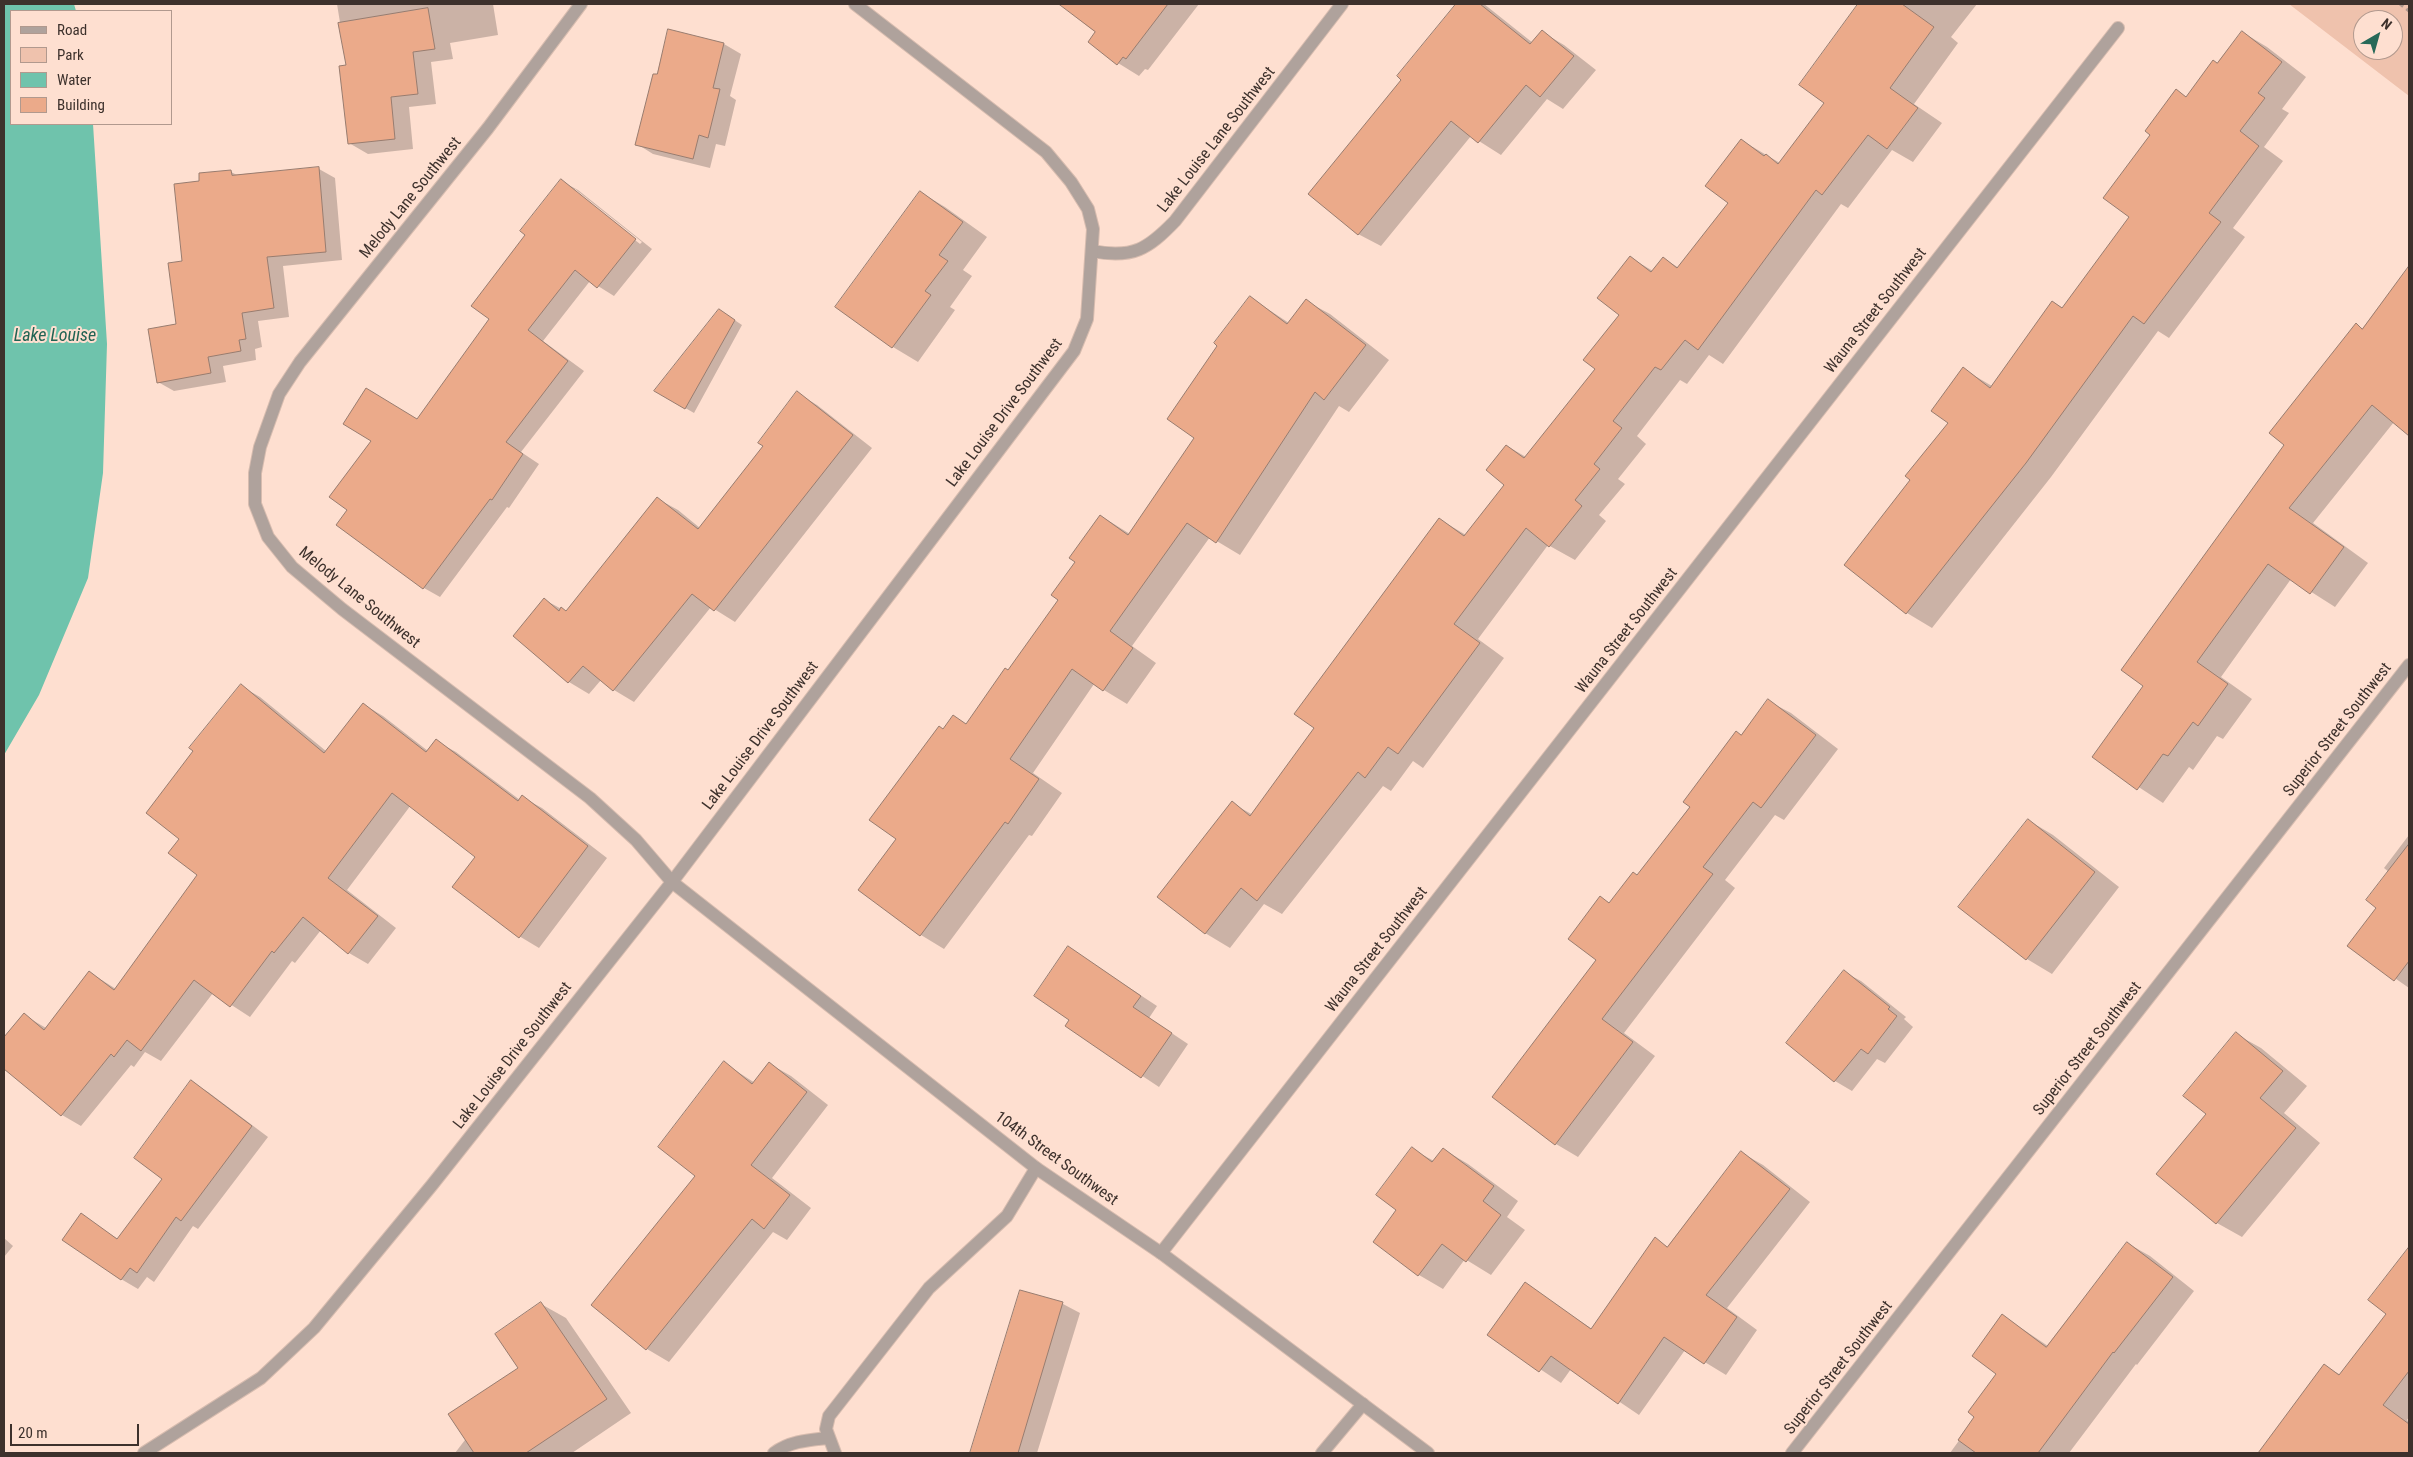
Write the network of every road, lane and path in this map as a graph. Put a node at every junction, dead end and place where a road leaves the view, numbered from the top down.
1 (581, 4) edge
2 (854, 4) edge
3 (1342, 4) edge
4 (2400, 4) edge
5 (2409, 11) edge
6 (2118, 28) dead end
7 (1092, 251) junction
8 (2409, 665) edge
9 (672, 882) junction
10 (1036, 1168) junction
11 (1161, 1253) junction
12 (1363, 1404) junction
13 (828, 1438) junction
14 (144, 1453) edge
15 (774, 1453) edge
16 (835, 1453) edge
17 (1322, 1453) edge
18 (1428, 1453) edge
19 (1792, 1453) edge

1 - 9 street, Melody Lane Southwest
2 - 7 street, Lake Louise Drive Southwest
3 - 7 street, Lake Louise Lane Southwest
4 - 5 path
6 - 11 street, Wauna Street Southwest
7 - 9 street, Lake Louise Drive Southwest
8 - 19 street, Superior Street Southwest
9 - 10 street, 104th Street Southwest
9 - 14 street, Lake Louise Drive Southwest
10 - 11 street, 104th Street Southwest
10 - 13 street
11 - 12 street, 104th Street Southwest
12 - 17 street
12 - 18 street, 104th Street Southwest
13 - 15 street
13 - 16 street

